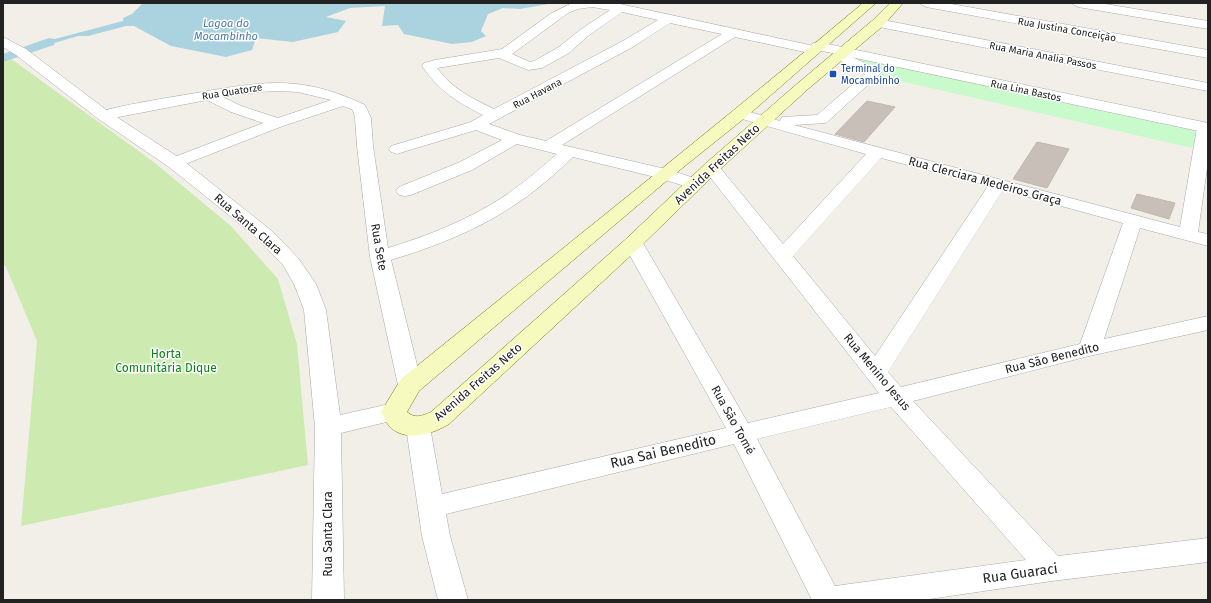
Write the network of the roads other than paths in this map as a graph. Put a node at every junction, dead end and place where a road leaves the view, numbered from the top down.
1 (870, 3) edge
2 (898, 3) edge
3 (926, 3) edge
4 (1078, 3) edge
5 (620, 8) junction
6 (669, 18) junction
7 (878, 23) junction
8 (1208, 25) edge
9 (733, 32) junction
10 (3, 41) edge
11 (816, 48) junction
12 (842, 53) junction
13 (500, 54) junction
14 (1208, 54) edge
15 (1208, 87) edge
16 (209, 95) junction
17 (352, 104) junction
18 (740, 114) junction
19 (103, 115) junction
20 (494, 115) junction
21 (764, 121) junction
22 (278, 123) junction
23 (476, 125) junction
24 (1206, 128) edge
25 (515, 139) junction
26 (550, 146) junction
27 (397, 150) dead end
28 (570, 151) junction
29 (877, 152) junction
30 (174, 163) junction
31 (711, 168) junction
32 (664, 174) junction
33 (694, 184) junction
34 (998, 184) junction
35 (405, 191) dead end
36 (1133, 221) junction
37 (1188, 235) junction
38 (1208, 240) edge
39 (633, 243) junction
40 (782, 256) junction
41 (380, 257) junction
42 (1208, 323) edge
43 (1089, 349) junction
44 (876, 373) junction
45 (410, 385) junction
46 (896, 397) junction
47 (394, 412) junction
48 (328, 427) junction
49 (418, 427) junction
50 (741, 433) junction
51 (431, 507) junction
52 (1208, 550) edge
53 (1052, 569) junction
54 (328, 600) edge
55 (453, 600) edge
56 (827, 600) edge
57 (832, 600) edge

1 - 11 main road, Avenida Freitas Neto
2 - 7 main road, Avenida Freitas Neto
3 - 14 street, Rua Justina Conceição
4 - 8 street
5 - 6 street
5 - 13 street
5 - 13 street
6 - 9 street
6 - 20 street, Rua Havana
7 - 12 main road, Avenida Freitas Neto
7 - 15 street, Rua Maria Analia Passos
9 - 11 street
9 - 26 street
10 - 19 street, Rua Santa Clara
11 - 12 street, Rua Lina Bastos
11 - 18 main road, Avenida Freitas Neto
12 - 21 main road, Avenida Freitas Neto
12 - 21 street
12 - 24 street, Rua Lina Bastos
13 - 20 street
16 - 17 street, Rua Quatorze
16 - 19 street, Rua Quatorze
16 - 22 street
17 - 22 street
17 - 41 street, Rua Sete
18 - 21 street, Rua Clerciara Medeiros Graça
18 - 32 main road, Avenida Freitas Neto
19 - 30 street, Rua Santa Clara
20 - 23 street, Rua Havana
21 - 29 street, Rua Clerciara Medeiros Graça
21 - 31 main road, Avenida Freitas Neto
22 - 30 street
23 - 25 street
23 - 27 street, Rua Havana
24 - 37 street
25 - 26 street
25 - 35 street
26 - 28 street
28 - 32 street
28 - 41 street
29 - 34 street, Rua Clerciara Medeiros Graça
29 - 40 street
30 - 48 street, Rua Santa Clara
31 - 33 main road, Avenida Freitas Neto
31 - 40 street, Rua Menino Jesus
32 - 33 street
32 - 45 main road, Avenida Freitas Neto
33 - 39 main road, Avenida Freitas Neto
34 - 36 street, Rua Clerciara Medeiros Graça
34 - 44 street
36 - 37 street, Rua Clerciara Medeiros Graça
36 - 43 street
37 - 38 street, Rua Clerciara Medeiros Graça
39 - 49 main road, Avenida Freitas Neto
39 - 50 street, Rua São Tomé
40 - 44 street, Rua Menino Jesus
41 - 45 street, Rua Sete
42 - 43 street, Rua São Benedito
43 - 46 street, Rua São Benedito
44 - 46 street, Rua Menino Jesus
45 - 47 main road, Avenida Freitas Neto
46 - 50 street, Rua Sai Benedito
46 - 53 street, Rua Menino Jesus
47 - 48 street
47 - 49 main road
48 - 54 street, Rua Santa Clara
49 - 51 street
50 - 51 street, Rua Sai Benedito
50 - 56 street, Rua São Tomé
51 - 55 street
52 - 53 street, Rua Guaraci
53 - 57 street, Rua Guaraci

